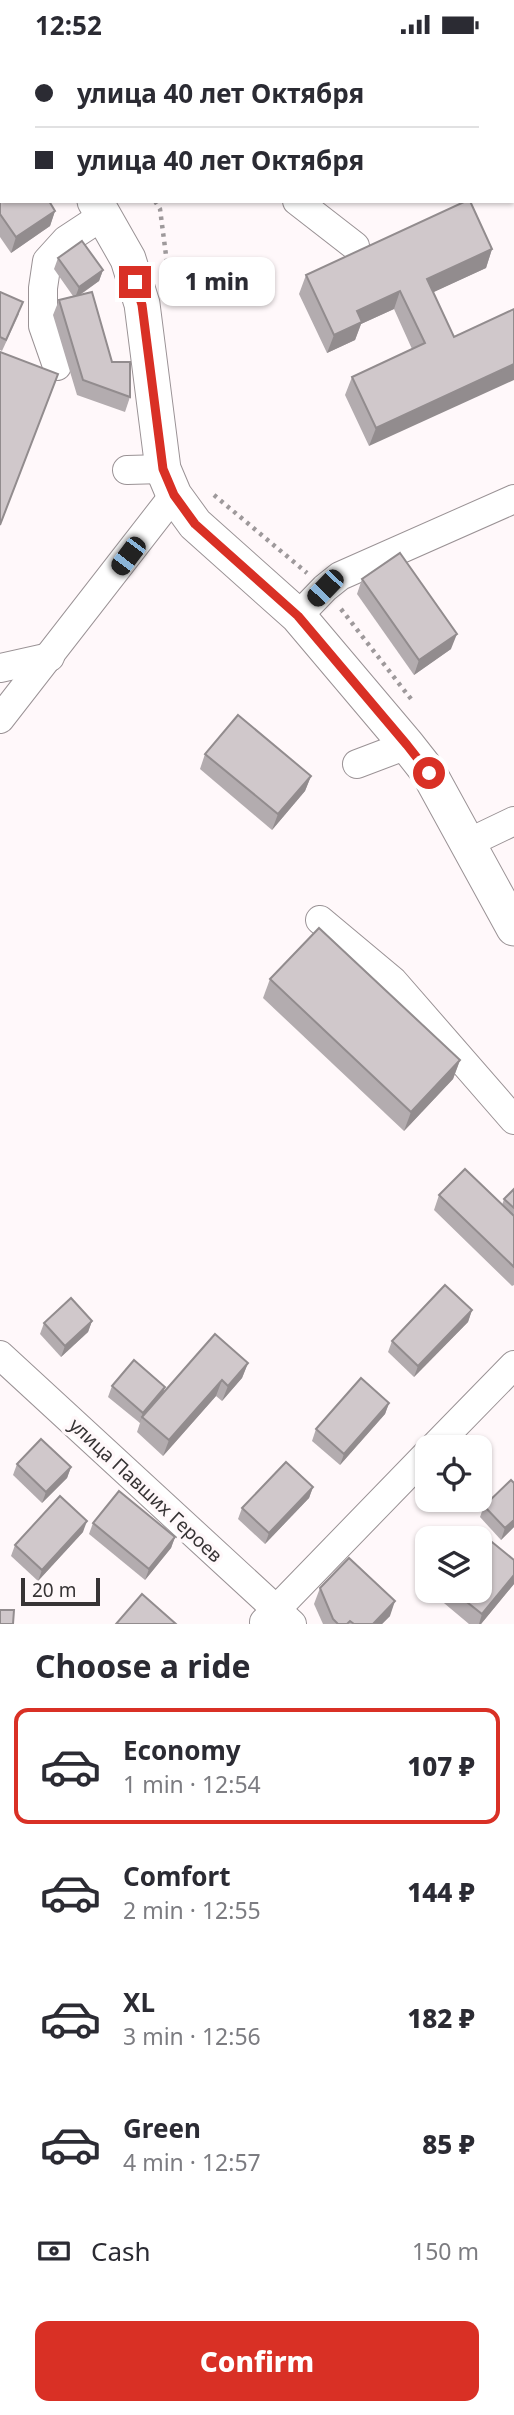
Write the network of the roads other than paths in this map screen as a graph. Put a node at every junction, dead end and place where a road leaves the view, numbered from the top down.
1 (300, 203) edge
2 (101, 206) edge
3 (355, 246) dead end
4 (57, 366) dead end
5 (127, 470) dead end
6 (182, 485) junction
7 (514, 499) edge
8 (298, 616) junction
9 (50, 657) junction
10 (0, 668) edge
11 (0, 719) edge
12 (407, 745) junction
13 (357, 764) dead end
14 (514, 821) edge
15 (468, 843) junction
16 (320, 920) dead end
17 (514, 928) edge
18 (514, 1120) edge
19 (0, 1355) edge
20 (514, 1365) edge
21 (446, 1435) edge
22 (415, 1467) edge
23 (276, 1619) edge

1 - 3 street
2 - 4 street
2 - 6 main road
5 - 6 street
6 - 8 main road
6 - 9 street
7 - 8 street
8 - 12 main road
9 - 10 street
9 - 11 street
12 - 13 street
12 - 15 main road
14 - 15 street
15 - 17 main road
16 - 18 street
19 - 23 street, улица Павших Героев
20 - 21 street
22 - 23 street

